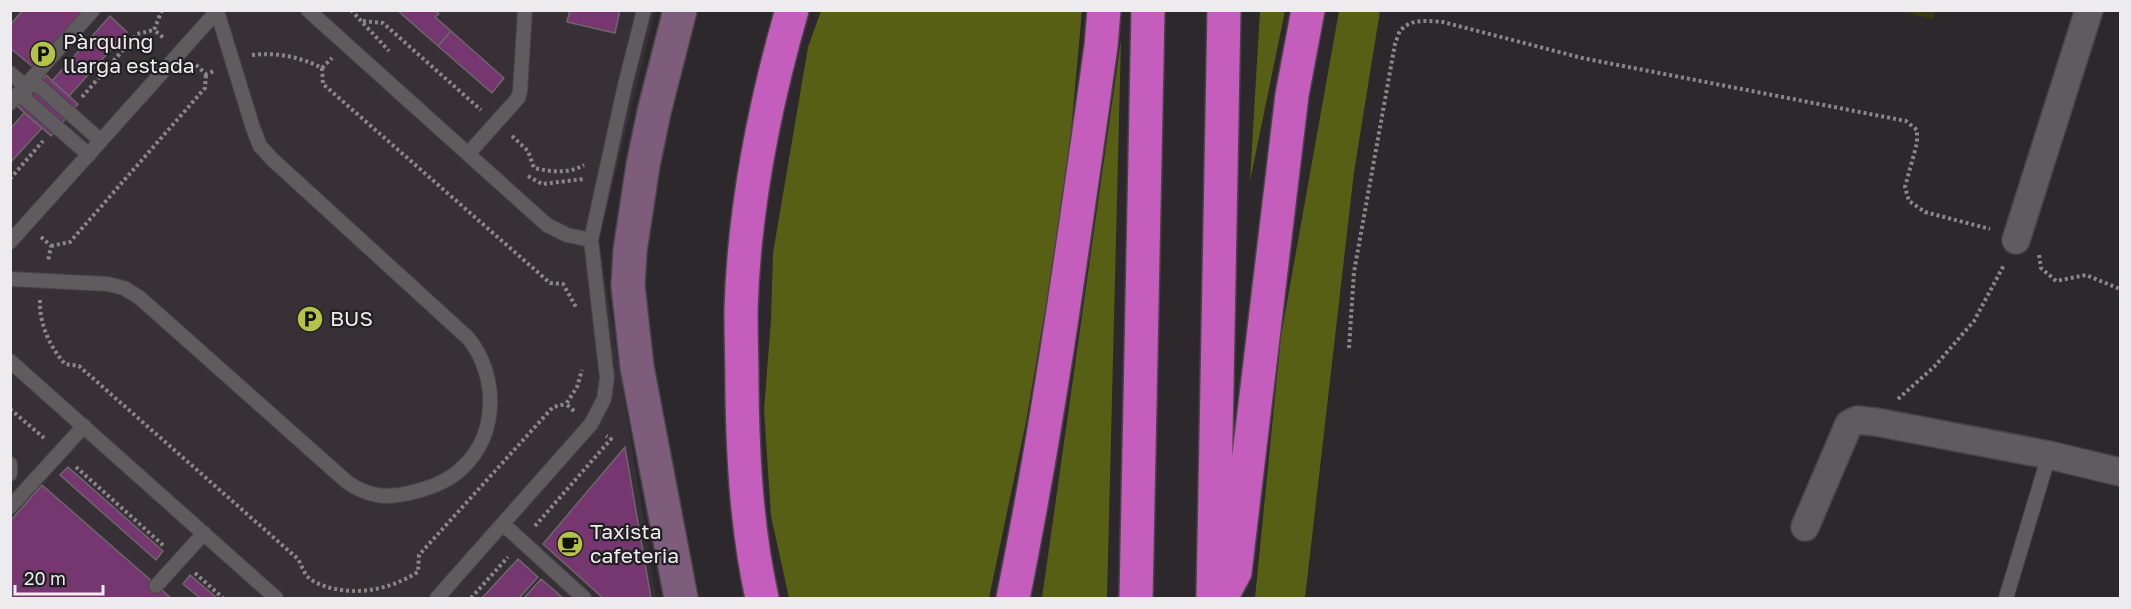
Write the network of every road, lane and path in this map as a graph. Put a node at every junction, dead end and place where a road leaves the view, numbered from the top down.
1 (93, 10) edge
2 (162, 10) edge
3 (308, 10) edge
4 (525, 10) edge
5 (644, 10) edge
6 (680, 10) edge
7 (792, 10) edge
8 (1104, 10) edge
9 (1148, 10) edge
10 (1224, 10) edge
11 (1308, 10) edge
12 (2089, 10) edge
13 (218, 11) edge
14 (180, 52) junction
15 (233, 63) junction
16 (10, 73) edge
17 (206, 74) junction
18 (25, 87) junction
19 (10, 103) edge
20 (101, 141) junction
21 (468, 154) junction
22 (89, 155) junction
23 (27, 224) junction
24 (591, 240) junction
25 (2016, 240) junction
26 (10, 242) edge
27 (51, 246) junction
28 (10, 279) edge
29 (44, 281) junction
30 (2121, 289) edge
31 (578, 311) dead end
32 (1349, 348) dead end
33 (10, 361) edge
34 (583, 368) dead end
35 (566, 404) junction
36 (10, 409) edge
37 (1876, 422) junction
38 (591, 424) junction
39 (84, 426) junction
40 (60, 453) junction
41 (2049, 455) junction
42 (10, 464) edge
43 (2121, 472) edge
44 (10, 474) edge
45 (10, 507) edge
46 (503, 524) junction
47 (1805, 527) dead end
48 (204, 533) junction
49 (521, 541) junction
50 (180, 560) junction
51 (156, 585) dead end
52 (223, 598) edge
53 (276, 598) edge
54 (437, 598) edge
55 (471, 598) edge
56 (584, 598) edge
57 (681, 598) edge
58 (762, 598) edge
59 (1013, 598) edge
60 (1136, 598) edge
61 (1213, 598) edge
62 (1221, 598) edge
63 (2006, 598) edge

1 - 18 lane
2 - 14 path
3 - 21 lane
4 - 21 lane
5 - 24 lane
6 - 57 street
7 - 58 highway
8 - 59 highway
9 - 60 highway
10 - 61 highway
11 - 62 highway
12 - 25 street
13 - 14 lane
13 - 15 lane
14 - 17 path
14 - 20 lane
15 - 17 path
15 - 29 lane
15 - 31 path
16 - 18 lane
17 - 27 path
18 - 19 lane
18 - 20 lane
18 - 22 lane
20 - 22 lane
21 - 24 lane
22 - 23 lane
23 - 26 lane
23 - 27 path
24 - 38 lane
25 - 30 path
25 - 32 path
25 - 37 path
27 - 29 path
28 - 29 lane
29 - 35 path
33 - 39 lane
34 - 35 path
35 - 38 path
36 - 40 path
37 - 41 street
37 - 47 street
38 - 46 lane
38 - 49 path
39 - 40 lane
39 - 48 lane
40 - 45 lane
40 - 50 path
41 - 43 street
41 - 63 lane
42 - 44 lane
46 - 49 lane
46 - 54 lane
48 - 50 lane
48 - 53 lane
49 - 55 path
49 - 56 lane
50 - 51 lane
50 - 52 path

